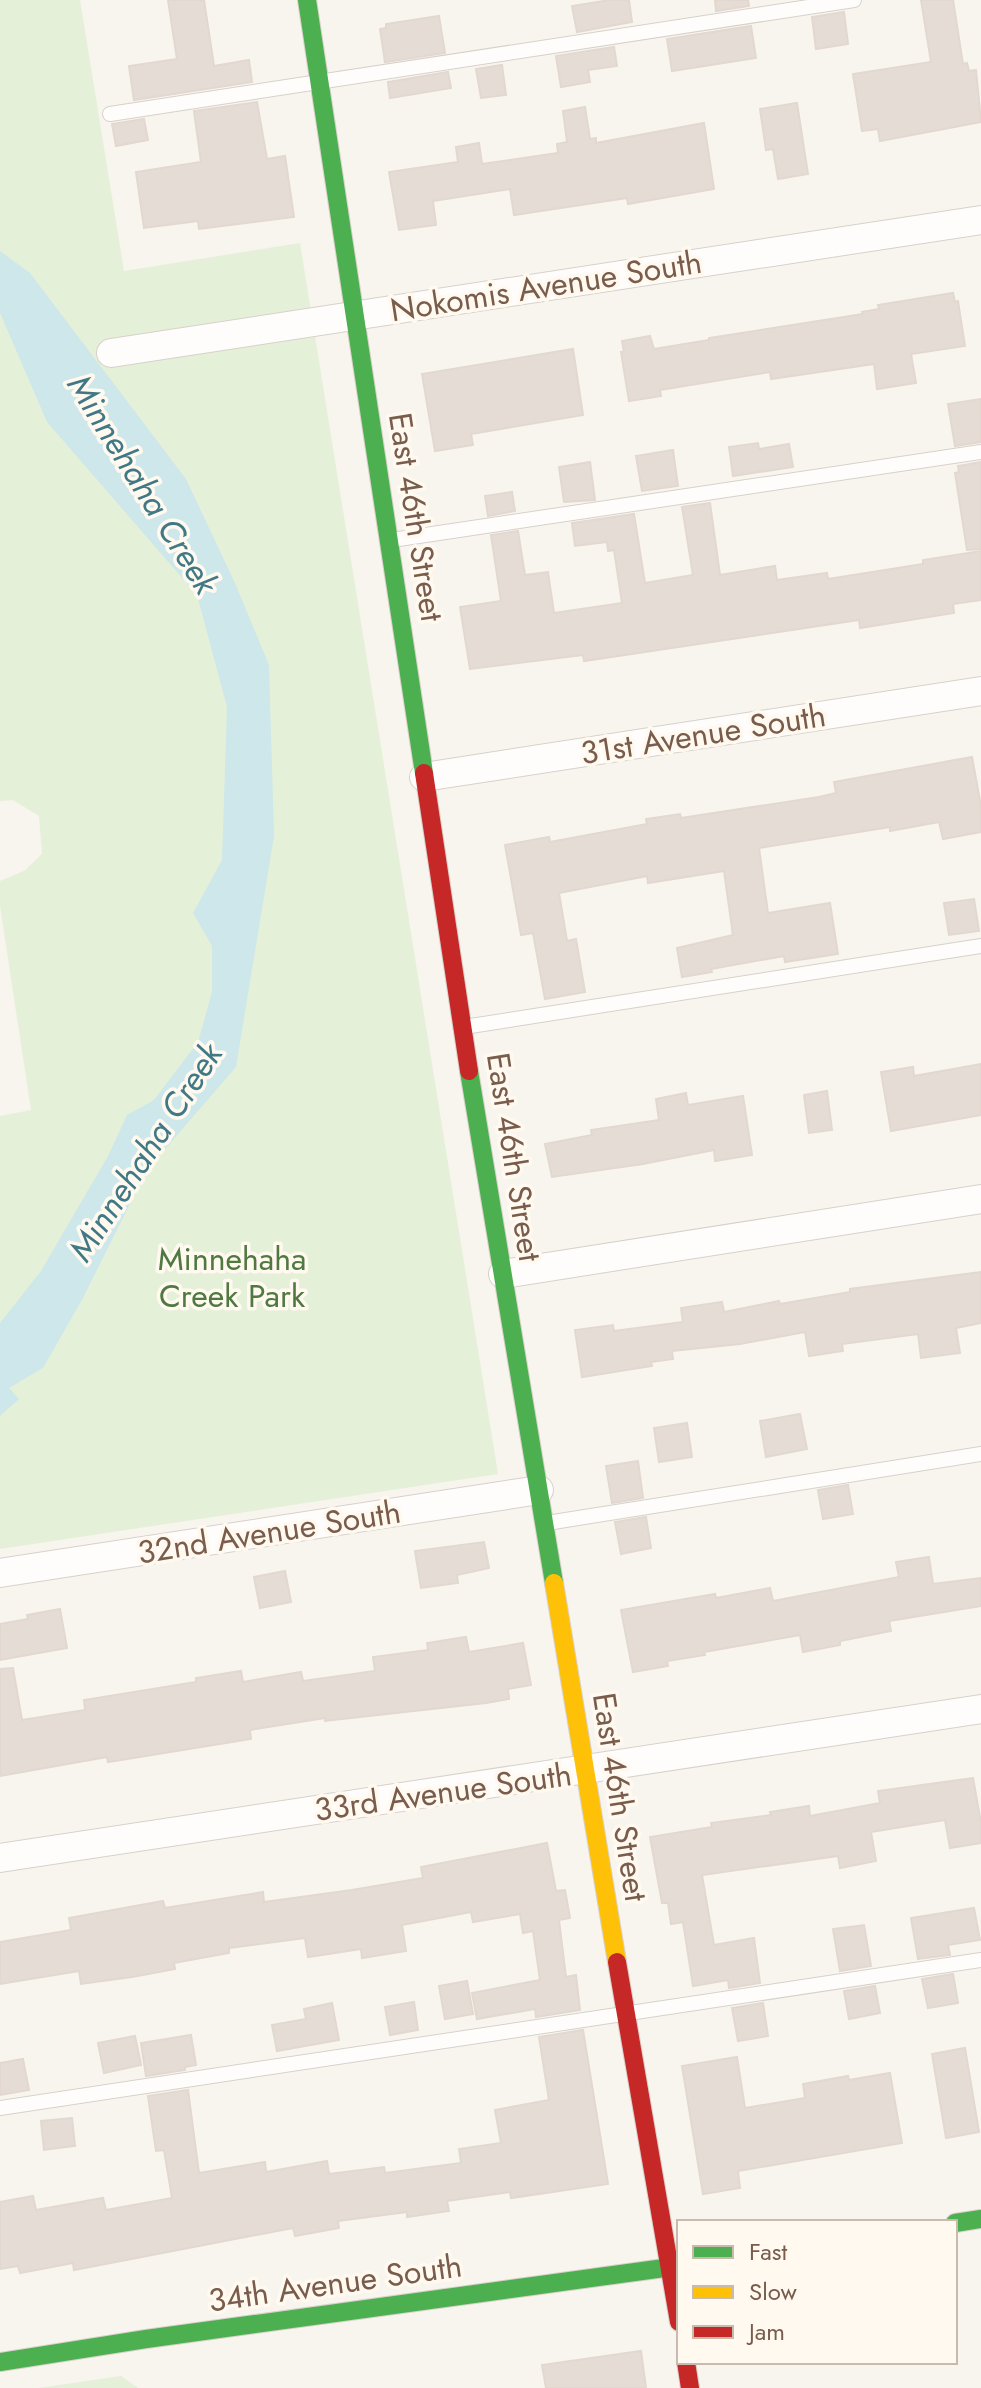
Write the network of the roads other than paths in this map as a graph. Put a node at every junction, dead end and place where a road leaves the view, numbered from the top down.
1 (307, 0) edge
2 (854, 0) edge
3 (320, 80) junction
4 (110, 114) dead end
5 (981, 220) edge
6 (355, 315) junction
7 (111, 353) dead end
8 (981, 452) edge
9 (389, 540) junction
10 (981, 691) edge
11 (424, 777) junction
12 (981, 946) edge
13 (462, 1027) junction
14 (981, 1199) edge
15 (503, 1274) junction
16 (981, 1454) edge
17 (539, 1490) junction
18 (545, 1524) junction
19 (0, 1573) edge
20 (981, 1709) edge
21 (585, 1770) junction
22 (0, 1858) edge
23 (981, 1960) edge
24 (626, 2014) junction
25 (0, 2108) edge
26 (981, 2219) edge
27 (957, 2223) edge
28 (675, 2266) edge
29 (677, 2294) edge
30 (0, 2362) edge
31 (686, 2364) edge
32 (690, 2388) edge

1 - 3 street, East 46th Street
2 - 3 lane
3 - 4 lane
3 - 6 street, East 46th Street
5 - 6 street, Nokomis Avenue South
6 - 7 street, Nokomis Avenue South
6 - 9 street, East 46th Street
8 - 9 lane
9 - 11 street, East 46th Street
10 - 11 street, 31st Avenue South
11 - 13 street, East 46th Street
12 - 13 lane
13 - 15 street, East 46th Street
14 - 15 street
15 - 17 street, East 46th Street
16 - 18 lane
17 - 18 street, East 46th Street
17 - 19 street, 32nd Avenue South
18 - 21 street, East 46th Street
20 - 21 street, 33rd Avenue South
21 - 22 street, 33rd Avenue South
21 - 24 street, East 46th Street
23 - 24 lane
24 - 25 lane
24 - 28 street, East 46th Street
26 - 27 street
28 - 29 street, East 46th Street
28 - 30 street, 34th Avenue South
31 - 32 street

